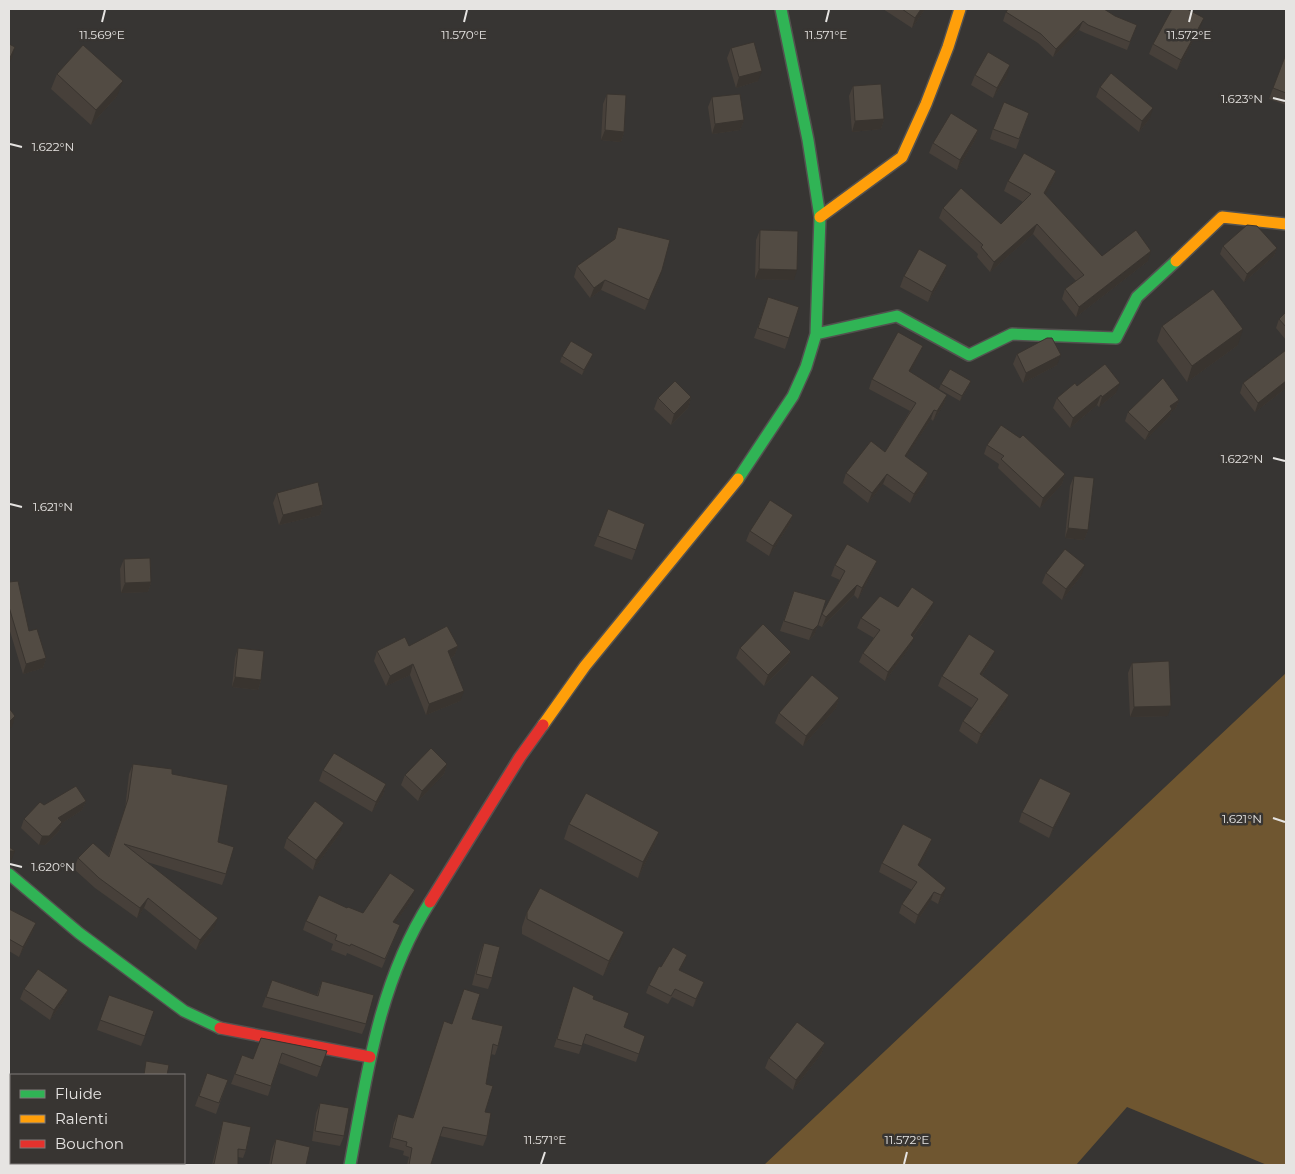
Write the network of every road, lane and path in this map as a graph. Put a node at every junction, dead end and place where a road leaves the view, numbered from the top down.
1 (782, 9) edge
2 (960, 9) edge
3 (820, 217) junction
4 (1286, 224) edge
5 (816, 334) junction
6 (9, 874) edge
7 (370, 1057) junction
8 (350, 1165) edge

1 - 3 main road
2 - 3 main road
3 - 5 main road
4 - 5 main road
5 - 7 main road
6 - 7 main road
7 - 8 main road

